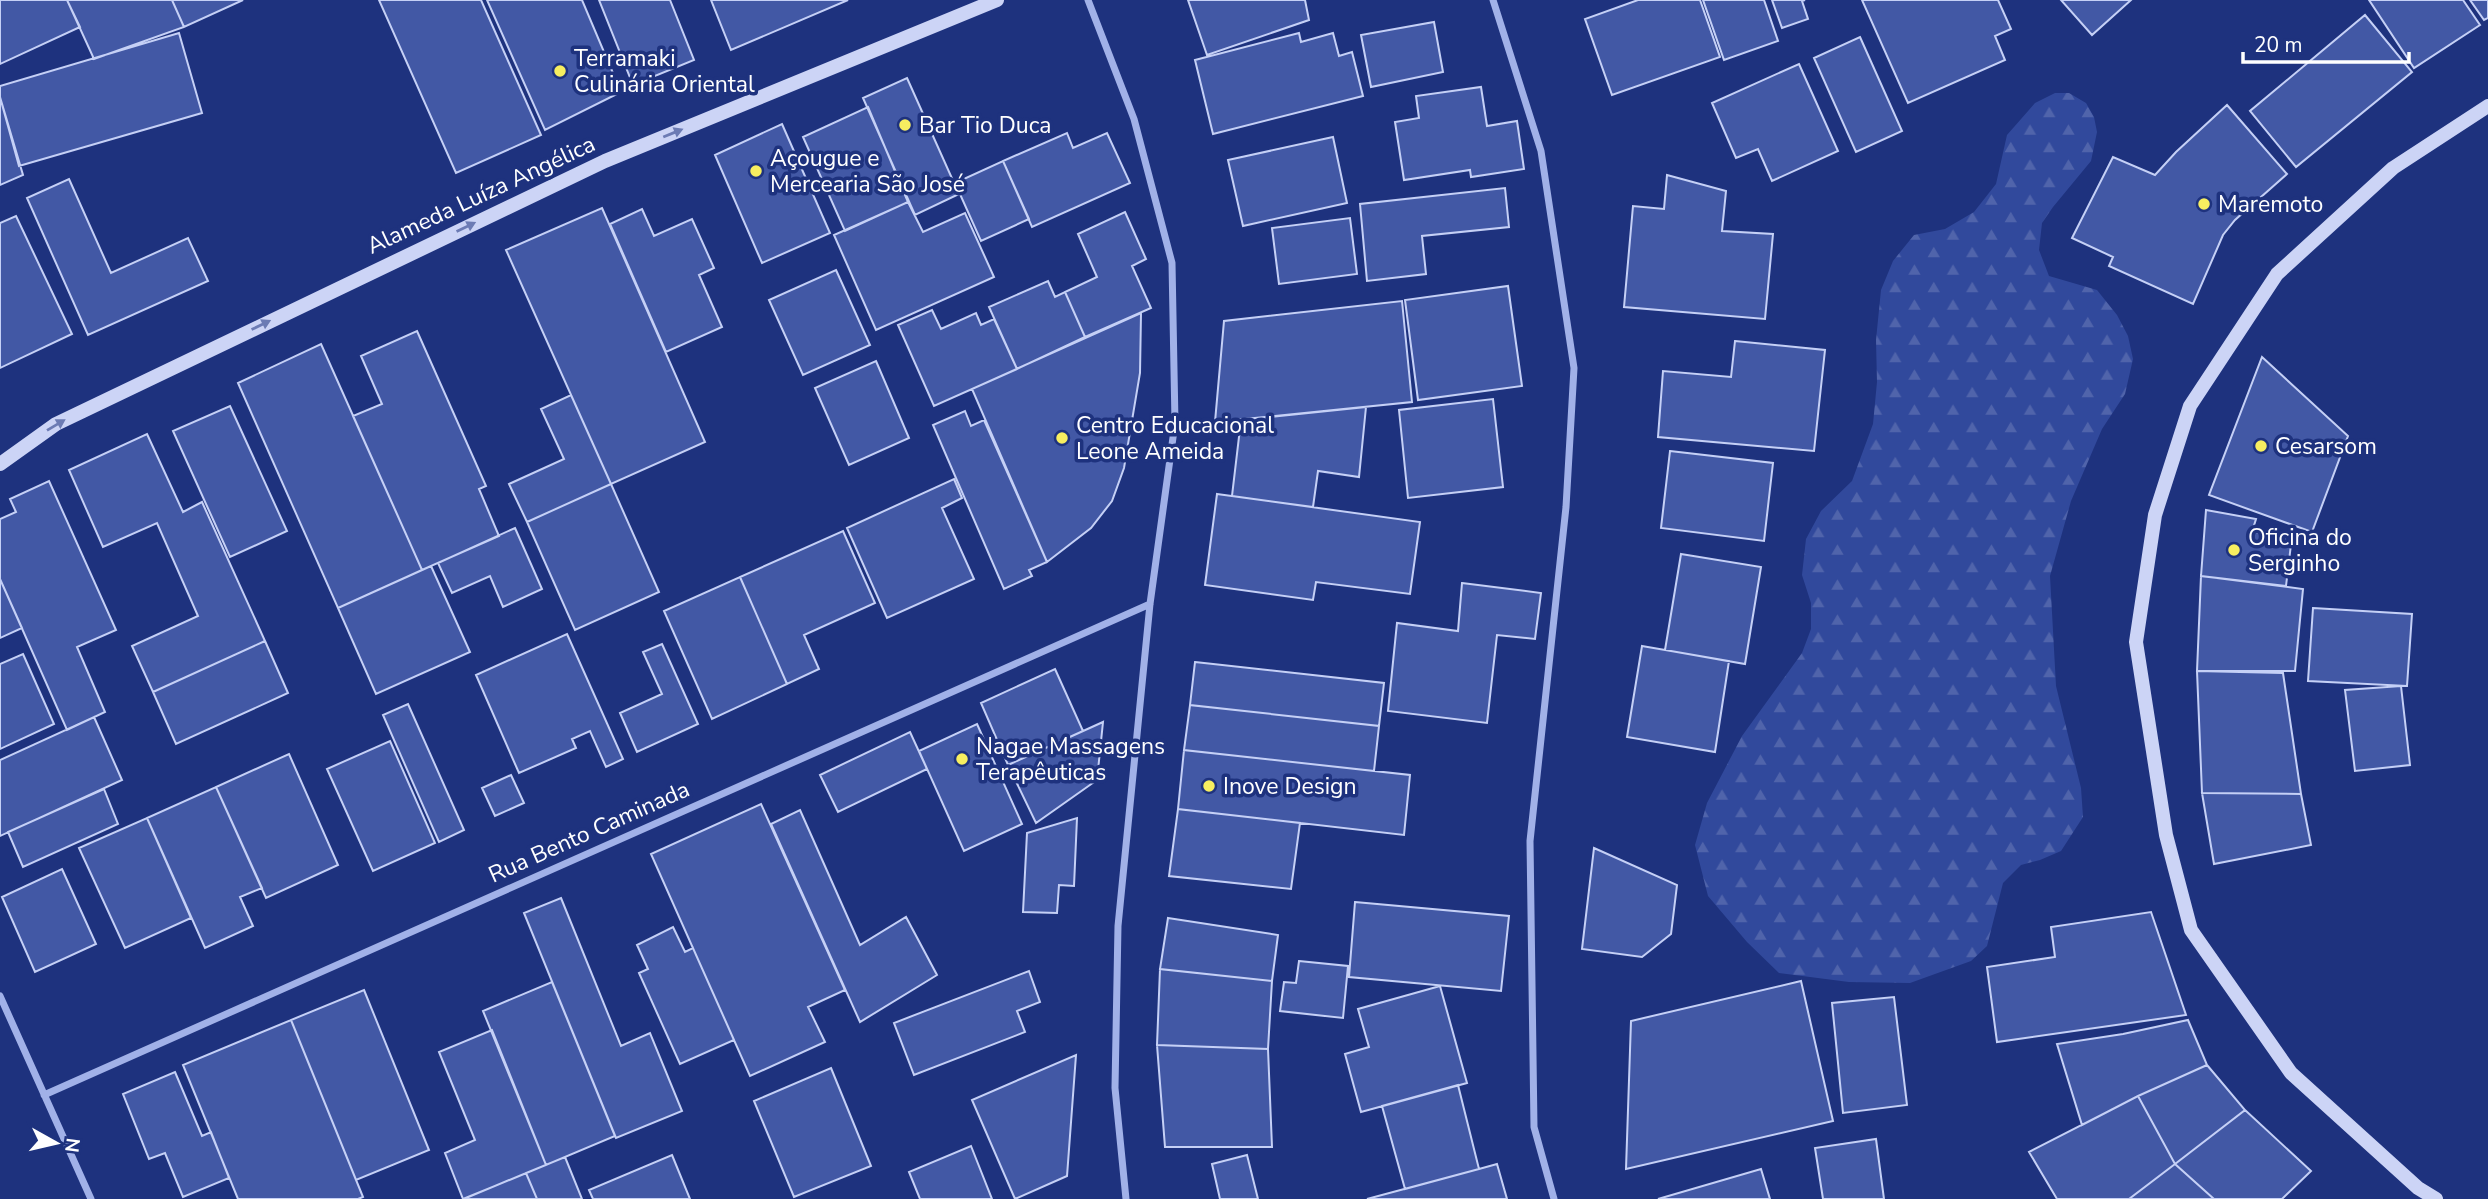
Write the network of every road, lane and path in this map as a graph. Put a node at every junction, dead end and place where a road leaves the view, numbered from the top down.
1 (997, 0) edge
2 (1088, 0) edge
3 (1493, 0) edge
4 (2488, 106) edge
5 (0, 464) edge
6 (1150, 604) junction
7 (0, 996) edge
8 (44, 1094) junction
9 (91, 1199) edge
10 (1126, 1199) edge
11 (1554, 1199) edge
12 (2437, 1199) edge

5 -> 1 main road, Alameda Luíza Angélica
2 - 6 street
3 - 11 street
4 - 12 main road
6 - 8 street, Rua Bento Caminada
6 - 10 street
7 - 8 street
8 - 9 street

